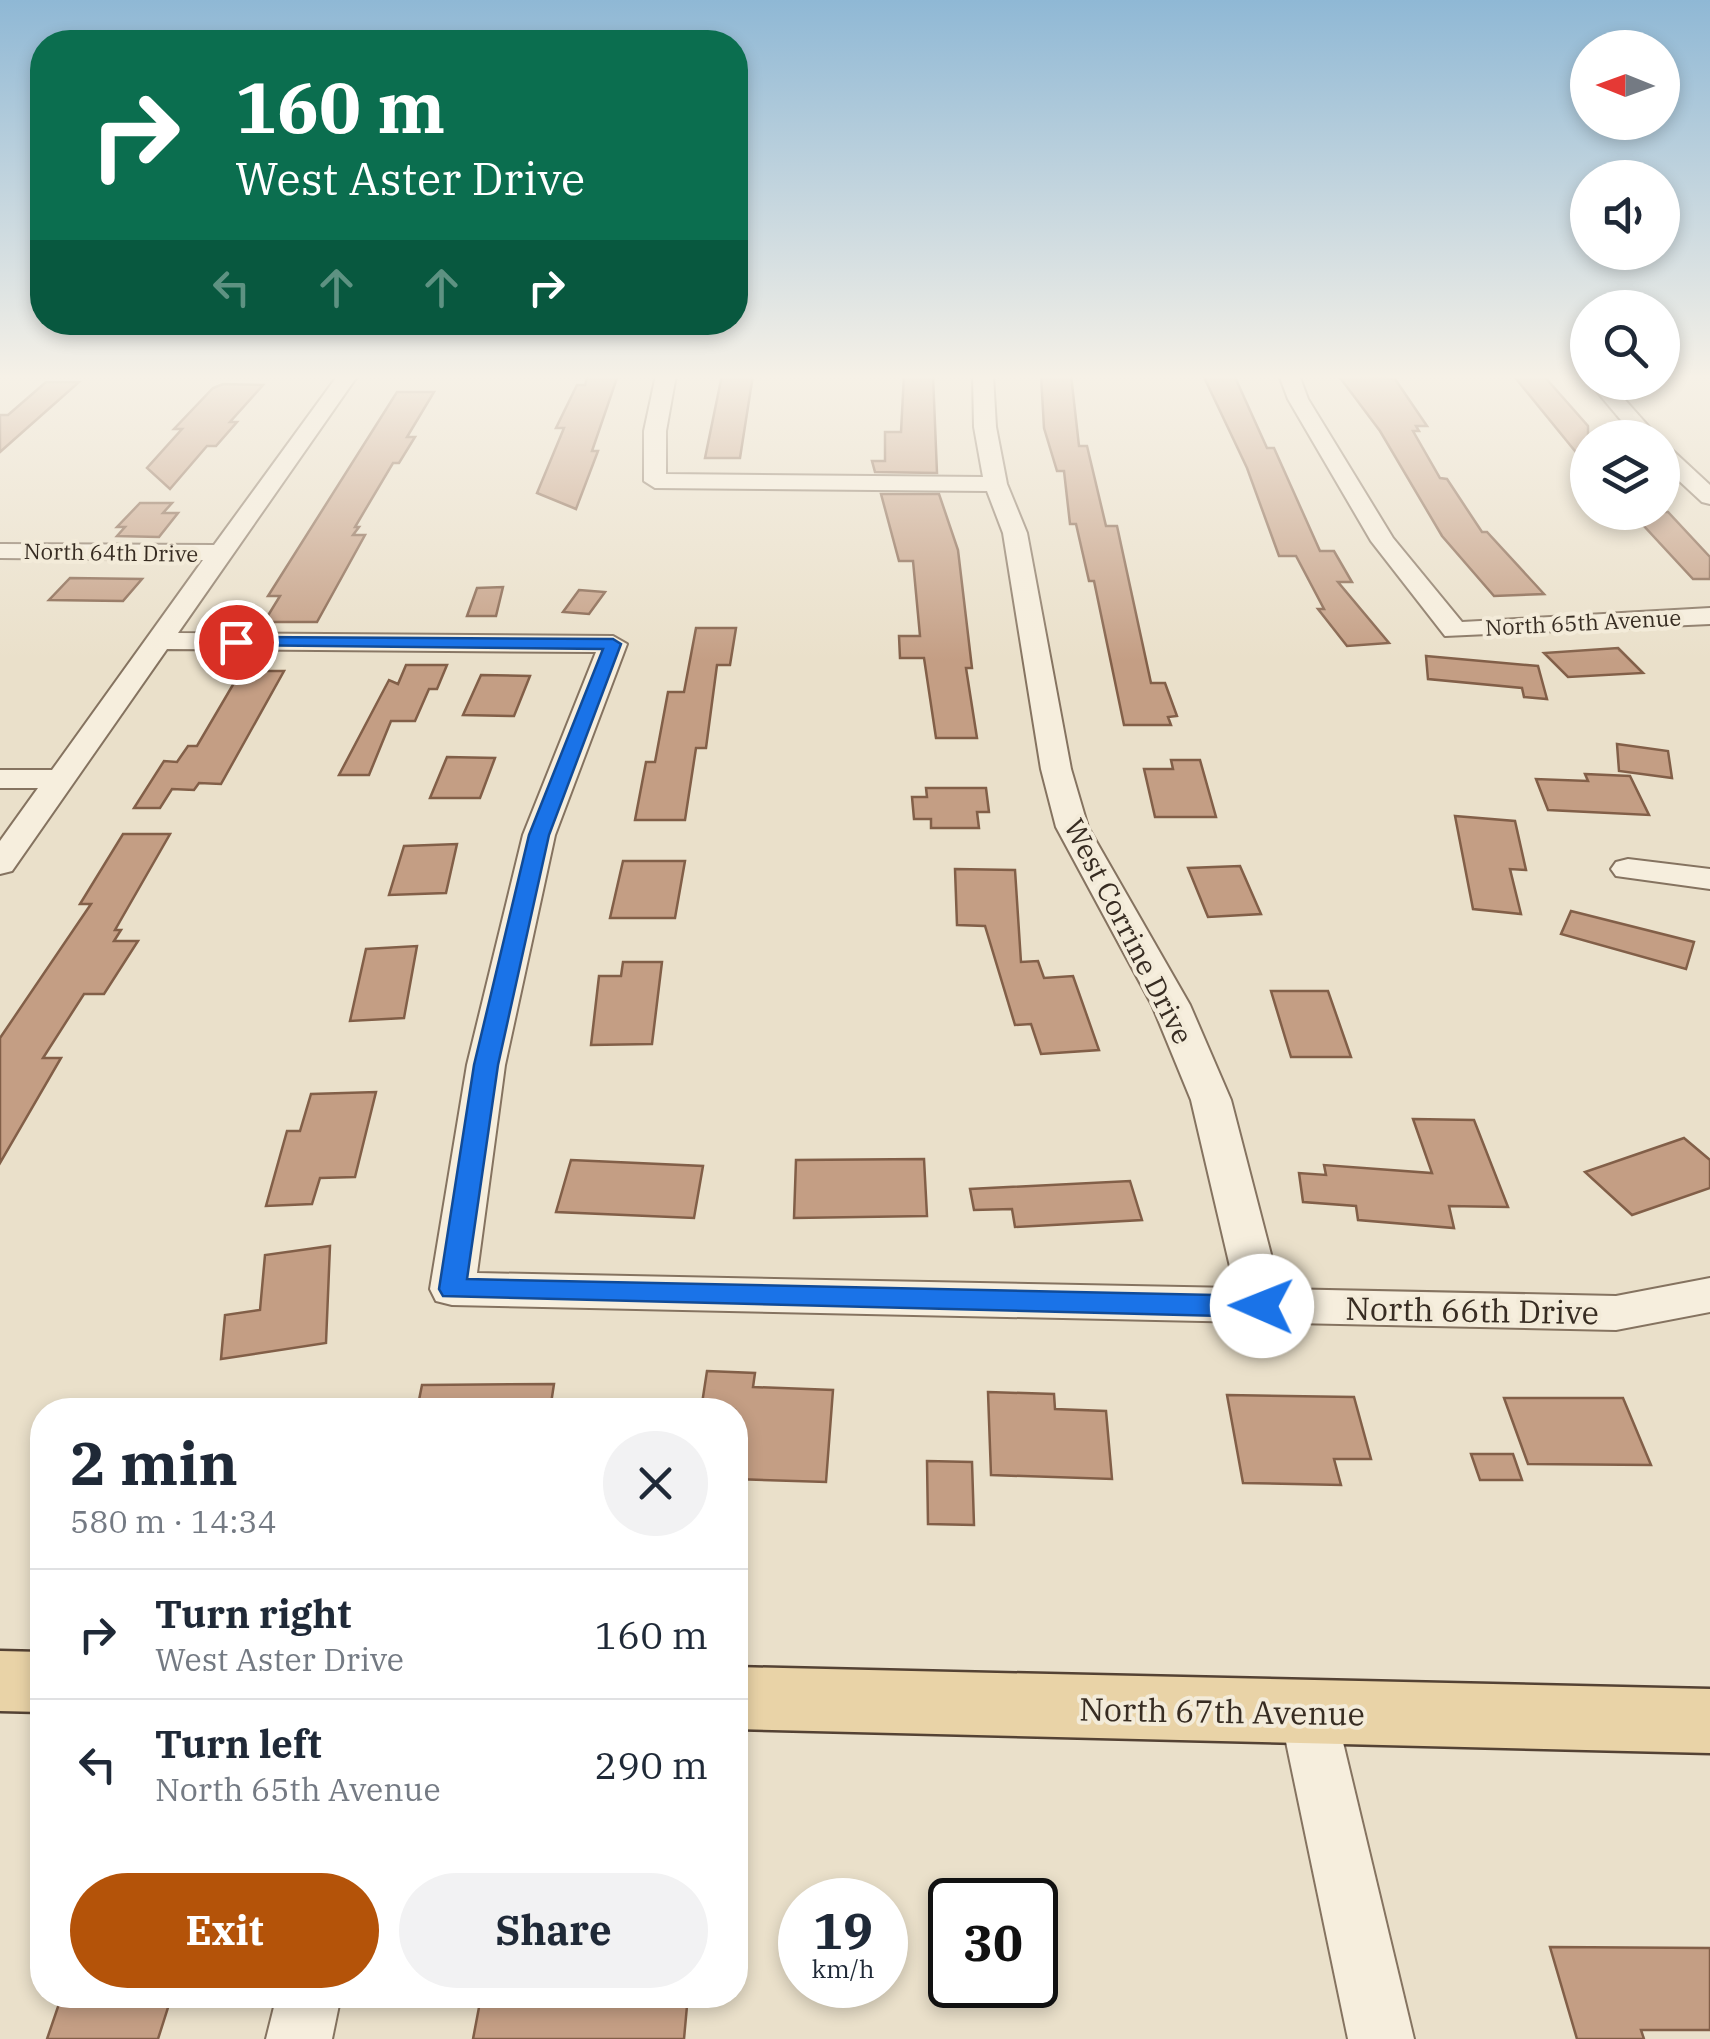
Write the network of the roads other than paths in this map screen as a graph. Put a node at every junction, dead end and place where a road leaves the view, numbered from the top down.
1 (281, 470) edge
2 (655, 470) edge
3 (993, 470) edge
4 (1340, 470) edge
5 (1681, 470) edge
6 (996, 484) junction
7 (1710, 497) edge
8 (0, 551) edge
9 (223, 553) junction
10 (1710, 616) edge
11 (160, 641) junction
12 (0, 778) edge
13 (60, 779) junction
14 (0, 864) edge
15 (1628, 869) dead end
16 (1710, 879) edge
17 (1710, 1295) edge
18 (1262, 1306) junction
19 (0, 1681) edge
20 (30, 1682) edge
21 (748, 1698) edge
22 (1308, 1713) junction
23 (1710, 1721) edge
24 (306, 2008) edge
25 (300, 2039) edge
26 (1381, 2039) edge

1 - 9 street
2 - 6 street
3 - 6 street, West Corrine Drive
4 - 10 street, North 65th Avenue
5 - 7 street
6 - 18 street, West Corrine Drive
8 - 9 street, North 64th Drive
9 - 11 street
11 - 13 street
11 - 18 street, North 66th Drive
12 - 13 street
13 - 14 street
15 - 16 street
17 - 18 street, North 66th Drive
19 - 20 main road
21 - 22 main road, North 67th Avenue
22 - 23 main road, North 67th Avenue
22 - 26 street
24 - 25 street

